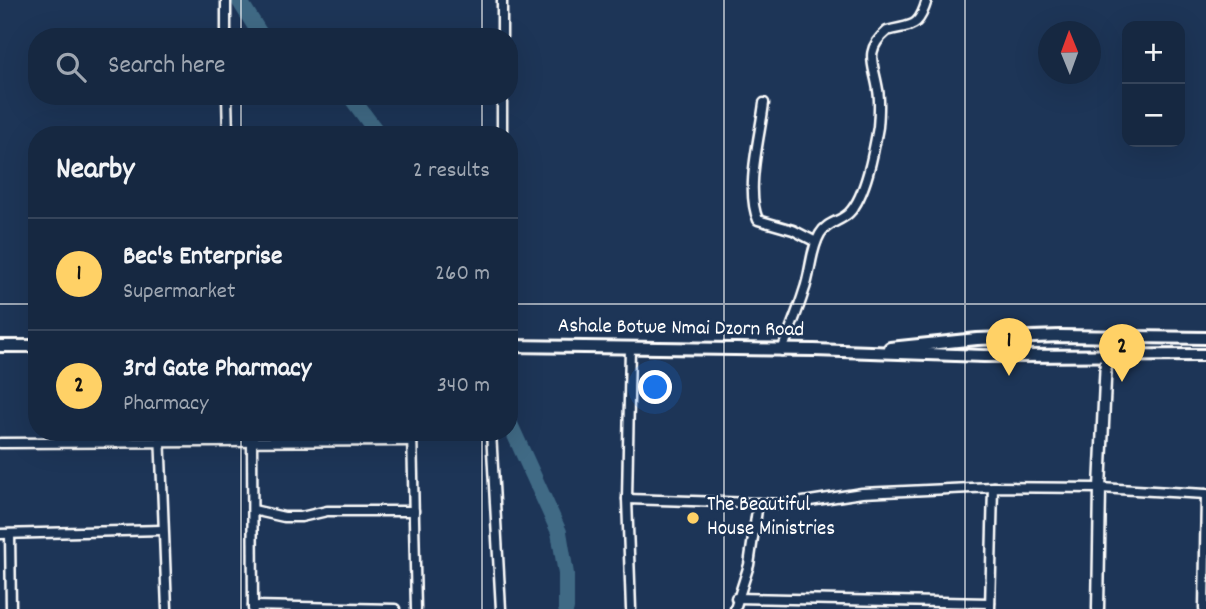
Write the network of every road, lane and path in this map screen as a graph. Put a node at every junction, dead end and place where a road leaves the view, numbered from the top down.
1 (226, 0) edge
2 (502, 0) edge
3 (927, 0) edge
4 (226, 28) edge
5 (502, 28) edge
6 (764, 103) dead end
7 (227, 105) edge
8 (502, 105) edge
9 (228, 126) edge
10 (502, 126) edge
11 (816, 242) junction
12 (1107, 338) junction
13 (1206, 338) edge
14 (0, 346) edge
15 (28, 346) edge
16 (518, 346) edge
17 (629, 347) junction
18 (782, 351) junction
19 (853, 351) junction
20 (1107, 355) junction
21 (1206, 355) edge
22 (305, 441) edge
23 (412, 441) edge
24 (492, 441) edge
25 (0, 443) edge
26 (160, 443) junction
27 (252, 443) junction
28 (993, 487) junction
29 (1100, 488) junction
30 (1206, 494) edge
31 (627, 499) junction
32 (758, 503) junction
33 (253, 510) junction
34 (414, 510) junction
35 (162, 530) junction
36 (5, 534) edge
37 (736, 598) junction
38 (990, 606) edge
39 (253, 608) edge
40 (11, 609) edge
41 (167, 609) edge
42 (395, 609) edge
43 (416, 609) edge
44 (501, 609) edge
45 (631, 609) edge
46 (735, 609) edge
47 (1098, 609) edge
48 (1204, 609) edge

1 - 4 street
2 - 5 street
3 - 11 street
6 - 11 street
7 - 9 street
8 - 10 street
11 - 18 street
12 - 13 main road, Ashale Botwe Nmai Dzorn Road
12 - 19 main road, Ashale Botwe Nmai Dzorn Road
12 - 20 street
14 - 15 main road
16 - 17 main road, Ashale Botwe Nmai Dzorn Road
17 - 18 main road, Ashale Botwe Nmai Dzorn Road
17 - 31 street
18 - 19 main road, Ashale Botwe Nmai Dzorn Road
19 - 20 main road, Ashale Botwe Nmai Dzorn Road
20 - 21 main road, Ashale Botwe Nmai Dzorn Road
20 - 29 street
22 - 27 street
23 - 34 street
24 - 44 street
25 - 26 street
26 - 27 street
26 - 35 street
27 - 33 street
28 - 29 street
28 - 32 street
28 - 38 street
29 - 30 street
29 - 47 street
30 - 48 street
31 - 32 street
31 - 45 street
32 - 37 street
33 - 34 street
33 - 39 street
34 - 43 street
35 - 36 street
35 - 41 street
36 - 40 street
37 - 38 street
37 - 46 street
39 - 42 street

